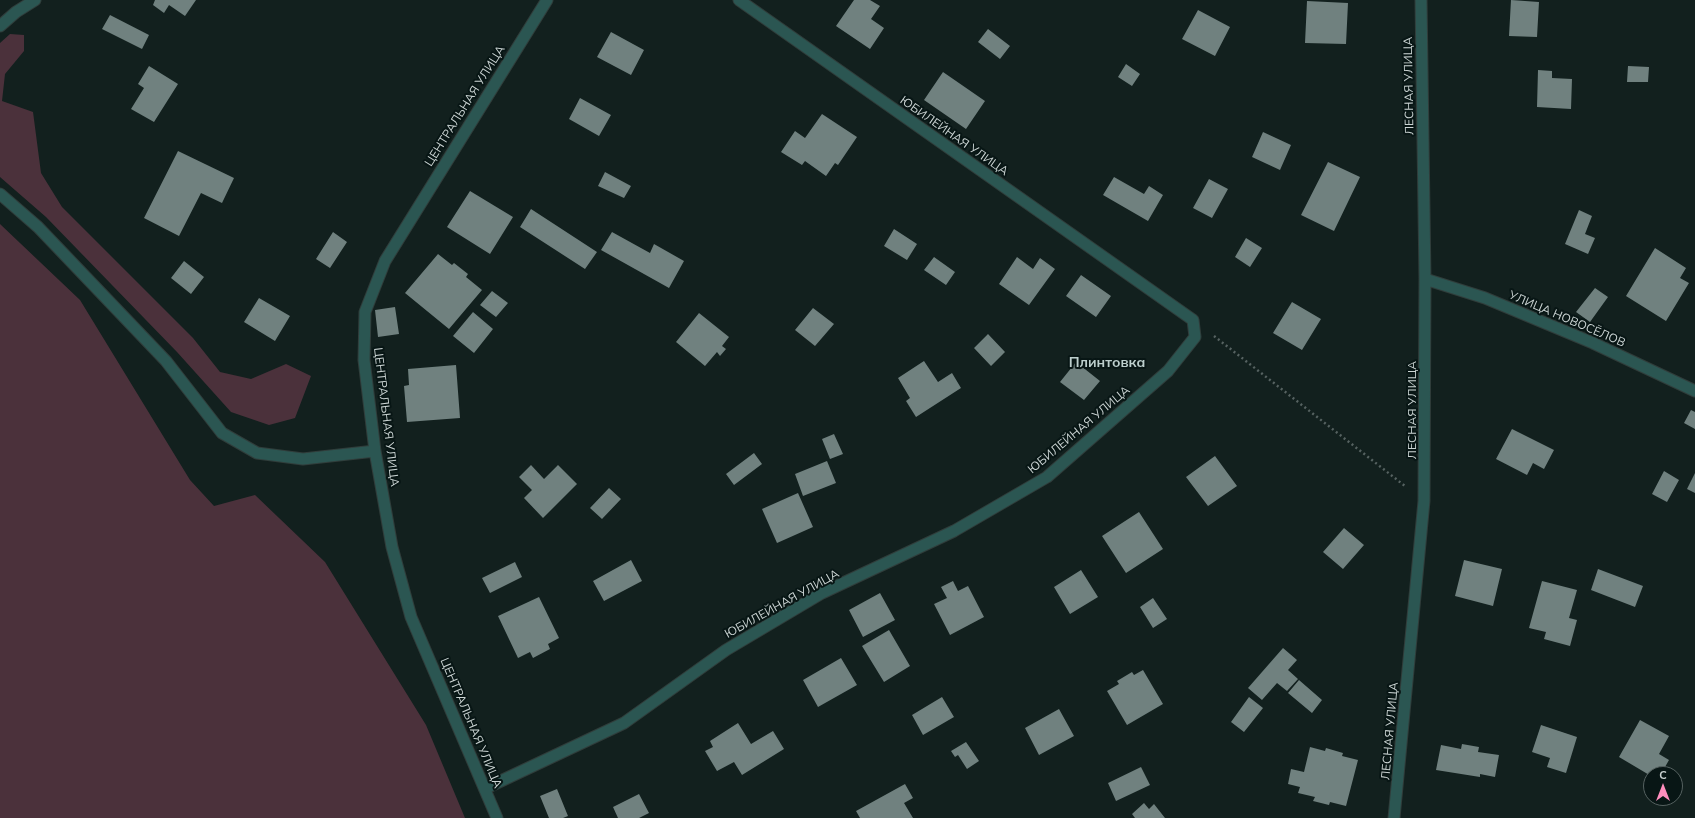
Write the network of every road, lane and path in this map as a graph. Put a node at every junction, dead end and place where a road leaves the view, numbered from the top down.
1 (35, 0) edge
2 (547, 0) edge
3 (739, 0) edge
4 (1421, 0) edge
5 (0, 26) edge
6 (0, 194) edge
7 (1425, 279) junction
8 (1193, 320) junction
9 (1695, 390) edge
10 (375, 451) junction
11 (1424, 501) junction
12 (486, 788) junction
13 (497, 818) edge
14 (1394, 818) edge

1 - 5 street
2 - 10 street, ЦЕНТРАЛЬНАЯ УЛИЦА
3 - 8 street, ЮБИЛЕЙНАЯ УЛИЦА
4 - 7 street, ЛЕСНАЯ УЛИЦА
6 - 10 street
7 - 9 street, УЛИЦА НОВОСЁЛОВ
7 - 11 street, ЛЕСНАЯ УЛИЦА
8 - 11 path
8 - 12 street, ЮБИЛЕЙНАЯ УЛИЦА
10 - 12 street, ЦЕНТРАЛЬНАЯ УЛИЦА
11 - 14 street, ЛЕСНАЯ УЛИЦА
12 - 13 street, ЦЕНТРАЛЬНАЯ УЛИЦА

